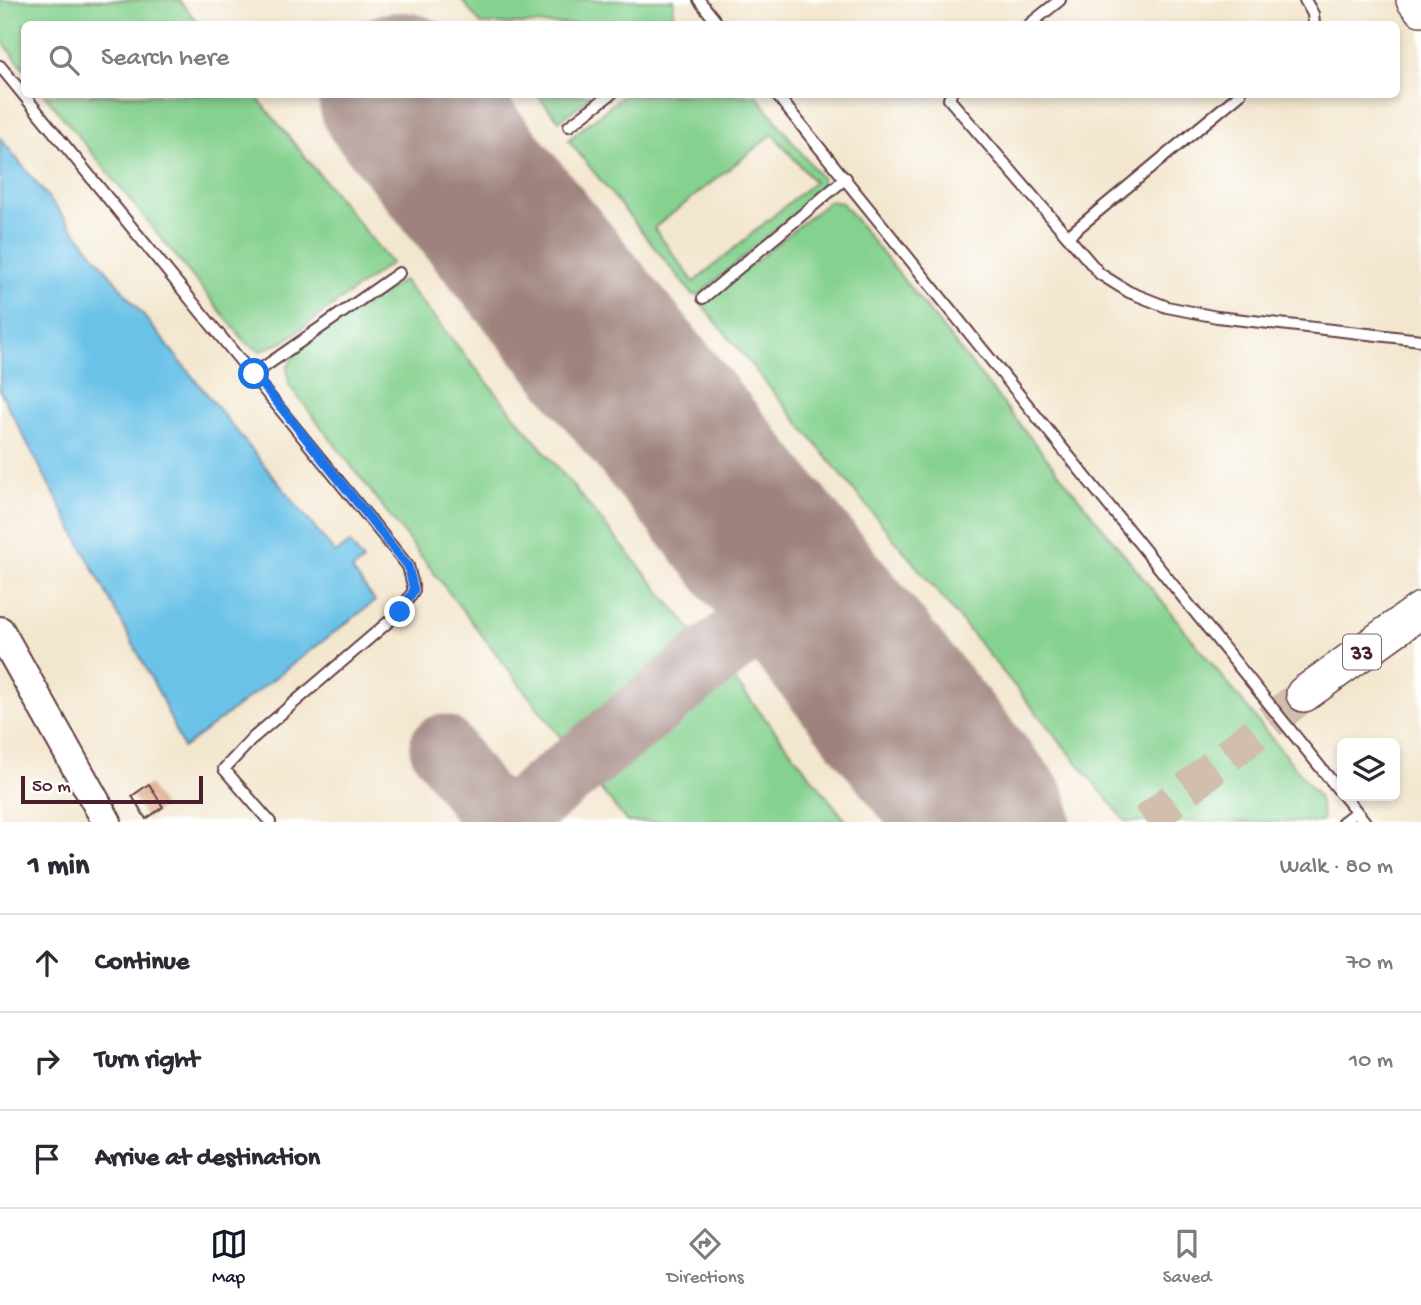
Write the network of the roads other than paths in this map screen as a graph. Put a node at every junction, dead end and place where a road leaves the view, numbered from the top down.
1 (699, 0) edge
2 (1060, 0) edge
3 (1306, 0) edge
4 (1414, 0) edge
5 (1421, 8) edge
6 (711, 21) edge
7 (1034, 21) edge
8 (1313, 21) edge
9 (0, 66) edge
10 (21, 91) edge
11 (26, 98) edge
12 (606, 98) edge
13 (779, 98) edge
14 (949, 98) edge
15 (1235, 98) edge
16 (569, 126) dead end
17 (846, 178) junction
18 (1068, 236) junction
19 (399, 273) dead end
20 (703, 298) dead end
21 (1421, 340) edge
22 (254, 374) junction
23 (1421, 610) edge
24 (0, 631) edge
25 (1310, 701) tunnel mouth
26 (1337, 788) edge
27 (1348, 801) edge
28 (1356, 812) junction
29 (107, 822) edge
30 (270, 822) edge
31 (1343, 822) edge
32 (1365, 822) edge

1 - 6 lane
2 - 7 lane
3 - 8 lane
4 - 5 main road
9 - 10 lane
11 - 22 lane
12 - 16 lane
13 - 17 lane
14 - 18 lane
15 - 18 lane
17 - 20 lane
17 - 26 lane
18 - 21 lane
19 - 22 lane
22 - 30 lane
23 - 25 main road, 33
24 - 29 street
27 - 28 lane
28 - 31 lane
28 - 32 lane

